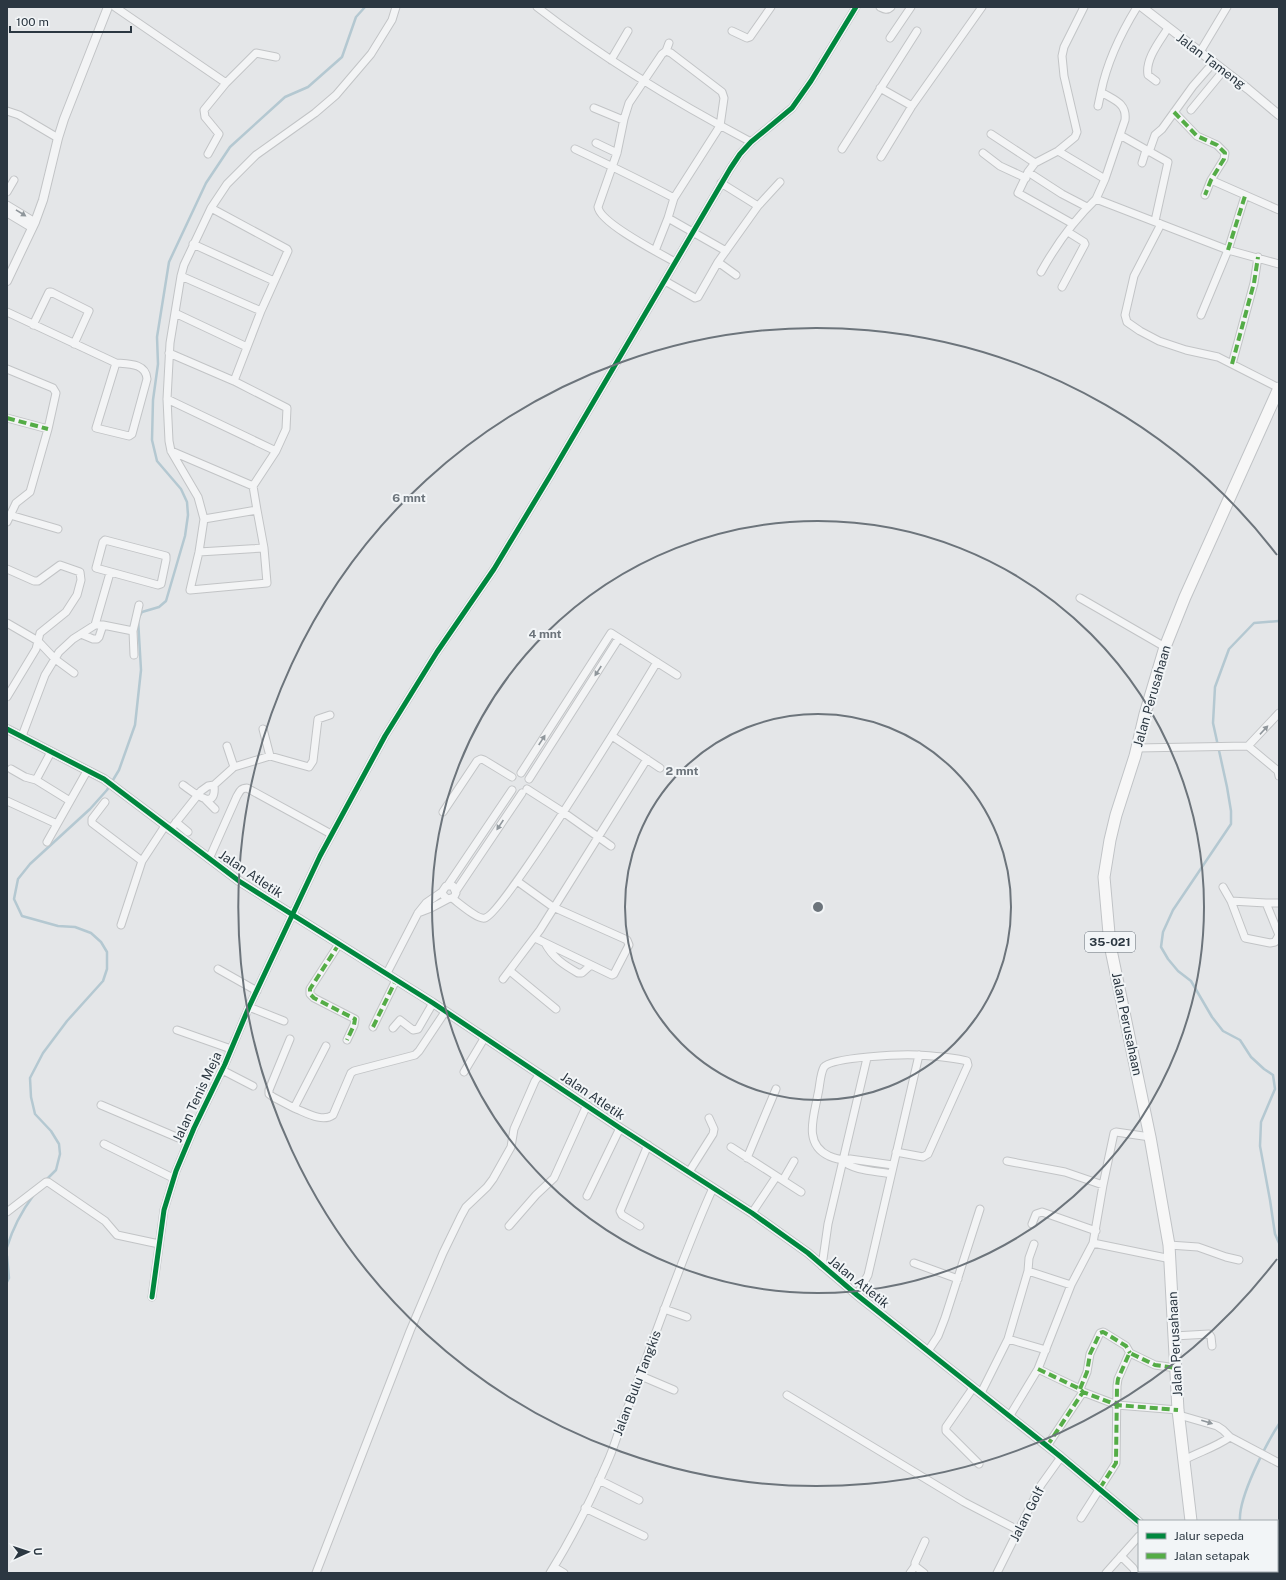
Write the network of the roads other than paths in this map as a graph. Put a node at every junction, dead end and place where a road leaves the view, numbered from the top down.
1 (108, 7) edge
2 (115, 7) edge
3 (396, 7) edge
4 (538, 7) edge
5 (771, 7) edge
6 (856, 7) edge
7 (880, 7) edge
8 (891, 7) edge
9 (910, 7) edge
10 (982, 7) edge
11 (1084, 7) edge
12 (1137, 7) edge
13 (1142, 7) edge
14 (1227, 7) edge
15 (1168, 28) junction
16 (732, 31) dead end
17 (917, 31) dead end
18 (628, 32) dead end
19 (890, 38) dead end
20 (669, 43) dead end
21 (666, 51) junction
22 (1200, 52) junction
23 (276, 57) dead end
24 (611, 60) junction
25 (1214, 62) junction
26 (1224, 70) junction
27 (644, 80) junction
28 (1156, 81) dead end
29 (226, 83) junction
30 (880, 88) junction
31 (1101, 92) junction
32 (912, 106) junction
33 (1098, 106) dead end
34 (594, 108) dead end
35 (1191, 110) dead end
36 (7, 111) edge
37 (1174, 112) junction
38 (1279, 116) edge
39 (624, 120) junction
40 (720, 126) junction
41 (991, 134) dead end
42 (1120, 135) junction
43 (58, 138) junction
44 (751, 142) junction
45 (596, 143) dead end
46 (842, 148) dead end
47 (575, 149) dead end
48 (1058, 151) junction
49 (1148, 151) junction
50 (617, 153) junction
51 (983, 153) dead end
52 (208, 154) dead end
53 (880, 157) dead end
54 (1035, 163) junction
55 (1142, 163) dead end
56 (613, 166) junction
57 (1027, 175) junction
58 (14, 180) dead end
59 (1105, 180) junction
60 (1211, 180) junction
61 (780, 182) dead end
62 (721, 183) junction
63 (7, 192) edge
64 (1205, 195) dead end
65 (1245, 196) junction
66 (674, 198) junction
67 (1096, 199) junction
68 (7, 205) edge
69 (758, 206) junction
70 (1087, 207) junction
71 (211, 208) junction
72 (1279, 210) edge
73 (7, 213) edge
74 (668, 218) junction
75 (1158, 223) junction
76 (1073, 224) junction
77 (34, 225) junction
78 (1068, 232) junction
79 (692, 233) junction
80 (193, 244) junction
81 (1228, 250) junction
82 (655, 251) junction
83 (726, 251) junction
84 (1258, 258) junction
85 (675, 262) junction
86 (718, 262) junction
87 (1279, 264) edge
88 (1041, 272) dead end
89 (736, 275) dead end
90 (181, 276) junction
91 (7, 281) edge
92 (274, 281) junction
93 (665, 281) junction
94 (1062, 287) dead end
95 (262, 311) junction
96 (175, 313) junction
97 (7, 314) edge
98 (1201, 315) dead end
99 (33, 325) junction
100 (74, 344) junction
101 (248, 347) junction
102 (169, 353) junction
103 (115, 364) junction
104 (1232, 364) junction
105 (7, 368) edge
106 (234, 381) junction
107 (1279, 388) edge
108 (167, 399) junction
109 (7, 418) edge
110 (48, 429) junction
111 (171, 451) junction
112 (276, 451) junction
113 (253, 486) junction
114 (257, 510) junction
115 (8, 519) edge
116 (204, 519) junction
117 (58, 529) dead end
118 (264, 548) junction
119 (199, 552) junction
120 (7, 569) edge
121 (110, 573) junction
122 (1080, 598) dead end
123 (139, 605) dead end
124 (7, 623) edge
125 (99, 625) junction
126 (133, 631) junction
127 (81, 634) junction
128 (620, 638) junction
129 (38, 641) junction
130 (1165, 647) junction
131 (134, 655) dead end
132 (55, 658) junction
133 (658, 662) junction
134 (74, 673) dead end
135 (677, 675) dead end
136 (7, 697) edge
137 (565, 705) junction
138 (573, 710) junction
139 (1279, 713) edge
140 (330, 714) dead end
141 (7, 729) edge
142 (263, 729) dead end
143 (22, 736) junction
144 (612, 736) junction
145 (227, 746) dead end
146 (1248, 746) junction
147 (1137, 748) junction
148 (51, 752) junction
149 (270, 756) junction
150 (647, 759) junction
151 (234, 767) junction
152 (660, 768) dead end
153 (11, 769) dead end
154 (87, 771) junction
155 (521, 773) junction
156 (1279, 773) edge
157 (512, 777) junction
158 (529, 779) junction
159 (36, 780) junction
160 (183, 784) dead end
161 (214, 785) junction
162 (512, 790) junction
163 (525, 791) junction
164 (197, 796) junction
165 (206, 800) junction
166 (7, 801) edge
167 (70, 801) junction
168 (105, 802) dead end
169 (215, 809) dead end
170 (443, 812) dead end
171 (563, 812) junction
172 (176, 822) junction
173 (57, 824) junction
174 (167, 828) junction
175 (188, 832) dead end
176 (331, 834) junction
177 (598, 836) junction
178 (47, 842) dead end
179 (611, 846) dead end
180 (209, 859) junction
181 (142, 860) junction
182 (517, 881) junction
183 (448, 885) junction
184 (1223, 886) dead end
185 (456, 891) junction
186 (442, 892) junction
187 (450, 898) junction
188 (1231, 901) junction
189 (1266, 903) junction
190 (1279, 903) edge
191 (553, 907) junction
192 (418, 913) junction
193 (292, 915) junction
194 (121, 925) dead end
195 (1279, 935) edge
196 (535, 938) junction
197 (545, 943) junction
198 (339, 944) junction
199 (590, 965) junction
200 (218, 969) dead end
201 (510, 971) junction
202 (387, 973) junction
203 (503, 979) dead end
204 (396, 980) junction
205 (257, 991) junction
206 (433, 1003) junction
207 (250, 1007) junction
208 (556, 1009) dead end
209 (445, 1012) junction
210 (284, 1021) dead end
211 (373, 1027) dead end
212 (393, 1028) dead end
213 (178, 1030) dead end
214 (486, 1037) junction
215 (290, 1038) dead end
216 (347, 1040) dead end
217 (326, 1046) dead end
218 (231, 1049) junction
219 (919, 1055) junction
220 (867, 1058) junction
221 (222, 1070) junction
222 (464, 1072) dead end
223 (540, 1074) junction
224 (253, 1086) dead end
225 (776, 1089) dead end
226 (101, 1105) dead end
227 (587, 1106) junction
228 (294, 1108) junction
229 (709, 1118) dead end
230 (620, 1128) junction
231 (1150, 1137) junction
232 (188, 1142) junction
233 (104, 1144) dead end
234 (648, 1145) junction
235 (731, 1147) dead end
236 (896, 1152) junction
237 (747, 1158) junction
238 (844, 1160) junction
239 (794, 1161) dead end
240 (1007, 1161) dead end
241 (893, 1165) junction
242 (689, 1172) junction
243 (891, 1174) junction
244 (173, 1178) junction
245 (780, 1179) junction
246 (1103, 1185) junction
247 (713, 1188) junction
248 (801, 1192) dead end
249 (587, 1196) dead end
250 (980, 1209) dead end
251 (7, 1212) edge
252 (752, 1213) junction
253 (1032, 1224) dead end
254 (509, 1226) dead end
255 (640, 1226) dead end
256 (1096, 1231) junction
257 (1093, 1242) junction
258 (158, 1244) junction
259 (1034, 1244) dead end
260 (1169, 1245) junction
261 (1170, 1259) junction
262 (1239, 1260) dead end
263 (914, 1263) dead end
264 (822, 1266) junction
265 (1028, 1271) junction
266 (958, 1279) junction
267 (1072, 1285) junction
268 (857, 1295) junction
269 (152, 1297) dead end
270 (664, 1309) junction
271 (687, 1317) dead end
272 (1174, 1336) junction
273 (1008, 1339) junction
274 (1212, 1346) dead end
275 (1046, 1350) junction
276 (928, 1351) junction
277 (1130, 1353) junction
278 (1176, 1368) junction
279 (1038, 1369) junction
280 (641, 1376) junction
281 (973, 1388) junction
282 (674, 1390) dead end
283 (1082, 1390) junction
284 (981, 1393) junction
285 (787, 1395) dead end
286 (1117, 1405) junction
287 (1179, 1412) junction
288 (1009, 1417) junction
289 (1230, 1437) junction
290 (1047, 1446) junction
291 (1060, 1457) junction
292 (1184, 1460) junction
293 (1279, 1463) edge
294 (978, 1464) dead end
295 (1279, 1469) edge
296 (599, 1480) junction
297 (1100, 1488) junction
298 (639, 1500) dead end
299 (585, 1508) junction
300 (1081, 1518) dead end
301 (1191, 1520) edge
302 (1138, 1521) edge
303 (1018, 1530) junction
304 (644, 1536) dead end
305 (1138, 1537) edge
306 (925, 1541) dead end
307 (1121, 1556) junction
308 (915, 1566) junction
309 (552, 1570) edge
310 (316, 1573) edge
311 (564, 1573) edge
312 (910, 1573) edge
313 (924, 1573) edge
314 (997, 1573) edge
315 (1106, 1573) edge
316 (1136, 1573) edge

1 - 43 street
2 - 29 street
3 - 71 street
4 - 24 street
5 - 16 street
6 - 44 street, Jalan Tenis Meja
7 - 8 street
9 - 19 street
10 - 32 street
11 - 48 street
12 - 31 street
13 - 15 street, Jalan Tameng
14 - 22 street
15 - 22 street, Jalan Tameng
15 - 28 street
17 - 30 street
18 - 24 street
20 - 21 street
21 - 27 street
21 - 40 street
22 - 25 street, Jalan Tameng
23 - 29 street
24 - 27 street
25 - 26 street, Jalan Tameng
25 - 37 street
26 - 35 street
26 - 38 street, Jalan Tameng
27 - 39 street
27 - 40 street
29 - 52 street
30 - 32 street
30 - 46 street
31 - 33 street
31 - 42 street
32 - 53 street
34 - 39 street
36 - 43 street
37 - 49 street
37 - 60 street
39 - 50 street
40 - 44 street
40 - 66 street
41 - 54 street
42 - 49 street
42 - 59 street
43 - 77 street
44 - 62 street, Jalan Tenis Meja
45 - 50 street
47 - 56 street
48 - 54 street
48 - 59 street
49 - 55 street
49 - 75 street
50 - 56 street
51 - 57 street
54 - 57 street
56 - 66 street
56 - 82 street
57 - 70 street
57 - 76 street
58 - 63 street
59 - 67 street
60 - 64 street
60 - 65 street
61 - 69 street
62 - 69 street
62 - 79 street, Jalan Tenis Meja
65 - 72 street
65 - 81 street
66 - 74 street
67 - 70 street
67 - 75 street
68 -> 77 street
69 - 83 street
70 - 76 street
71 - 80 street
71 - 92 street
73 - 77 street
74 - 79 street
74 - 82 street
75 - 81 street
75 - 104 street
76 - 78 street
77 - 91 street
78 - 88 street
78 - 94 street
79 - 83 street
79 - 85 street, Jalan Tenis Meja
80 - 90 street
80 - 92 street
81 - 84 street
81 - 98 street
82 - 85 street
83 - 86 street
84 - 87 street
84 - 104 street
85 - 93 street, Jalan Tenis Meja
86 - 89 street
86 - 93 street
90 - 95 street
90 - 96 street
92 - 95 street
93 - 176 street, Jalan Tenis Meja
95 - 101 street
96 - 101 street
96 - 102 street
97 - 99 street
97 - 103 street
99 - 100 street
99 - 100 street
100 - 103 street
101 - 106 street
102 - 106 street
102 - 108 street
103 - 103 street
104 - 107 street
105 - 110 street
106 - 112 street
107 - 130 main road, Jalan Perusahaan / 35-021
108 - 111 street
108 - 112 street
109 - 110 street
110 - 115 street
111 - 113 street
111 - 116 street
112 - 113 street
113 - 114 street
114 - 116 street
114 - 118 street
115 - 117 street
116 - 119 street
118 - 119 street
118 - 119 street
120 - 129 street
121 - 121 street
121 - 125 street
122 - 130 street
123 - 126 street
124 - 129 street
125 - 126 street
125 - 127 street
125 - 127 street
126 - 131 street
127 - 132 street
128 - 133 street
128 - 137 street
128 -> 138 street
129 - 132 street
129 - 136 street
130 - 147 main road, Jalan Perusahaan / 35-021
132 - 134 street
132 - 143 street
133 - 135 street
133 - 144 street
137 - 138 street
155 -> 137 street
138 - 158 street
146 -> 139 street
140 - 149 street
141 - 143 street, Jalan Atletik
142 - 149 street
143 - 148 street, Jalan Atletik
144 - 150 street
144 - 171 street
145 - 151 street
146 - 147 street
146 - 156 street
147 - 231 main road, Jalan Perusahaan / 35-021
148 - 154 street, Jalan Atletik
148 - 159 street
149 - 151 street
150 - 152 street
150 - 177 street
151 - 161 street
153 - 159 street
154 - 167 street
154 - 174 street, Jalan Atletik
155 - 157 street
155 - 158 street
157 - 162 street
157 - 170 street
158 - 163 street
159 - 167 street
160 - 164 street
161 - 164 street
161 - 165 street
162 - 163 street
162 - 183 street
163 - 171 street
163 -> 185 street
164 - 165 street
164 - 172 street
165 - 169 street
166 - 173 street
167 - 173 street
168 - 181 street
171 - 177 street
171 - 182 street
172 - 174 street
172 - 175 street
173 - 178 street
174 - 180 street, Jalan Atletik
174 - 181 street
176 - 180 street
176 - 193 street, Jalan Tenis Meja
177 - 179 street
177 - 191 street
180 - 193 street, Jalan Atletik
181 - 194 street
182 - 187 street
182 - 191 street
183 - 185 street
183 - 186 street
184 - 188 street
185 - 187 street
186 - 187 street
186 - 192 street
187 - 192 street
188 - 189 street
188 - 195 street
189 - 190 street
189 - 195 street
191 - 196 street
191 - 199 street
192 - 202 street
193 - 198 street, Jalan Atletik
193 - 205 street, Jalan Tenis Meja
196 - 197 street
196 - 201 street
197 - 199 street
197 - 199 street
198 - 202 street, Jalan Atletik
198 - 216 street
200 - 205 street
201 - 203 street
201 - 208 street
202 - 204 street, Jalan Atletik
204 - 206 street, Jalan Atletik
204 - 211 street
205 - 207 street, Jalan Tenis Meja
206 - 209 street, Jalan Atletik
206 - 212 street
207 - 210 street
207 - 218 street, Jalan Tenis Meja
209 - 214 street, Jalan Atletik
209 - 228 street
213 - 218 street
214 - 222 street
214 - 223 street, Jalan Atletik
215 - 228 street
217 - 228 street
218 - 221 street, Jalan Tenis Meja
219 - 220 street
219 - 236 street
219 - 236 street
220 - 238 street
220 - 238 street
221 - 224 street
221 - 232 street, Jalan Tenis Meja
223 - 227 street, Jalan Atletik
223 - 310 street
225 - 237 street
226 - 232 street
227 - 230 street, Jalan Atletik
227 - 254 street
229 - 242 street
230 - 234 street, Jalan Atletik
230 - 249 street
231 - 246 street
231 - 260 main road, Jalan Perusahaan / 35-021
232 - 244 street, Jalan Tenis Meja
233 - 244 street
234 - 242 street, Jalan Atletik
234 - 255 street
235 - 237 street
236 - 241 street
237 - 245 street
238 - 241 street
238 - 243 street
238 - 264 street
239 - 245 street
240 - 246 street
241 - 243 street
242 - 247 street, Jalan Atletik
243 - 268 street
244 - 258 street, Jalan Tenis Meja
245 - 248 street
245 - 252 street
246 - 256 street
247 - 252 street, Jalan Atletik
247 - 270 street, Jalan Bulu Tangkis
250 - 266 street
251 - 258 street
252 - 264 street, Jalan Atletik
253 - 256 street
256 - 257 street
257 - 261 street
257 - 267 street
258 - 269 street, Jalan Tenis Meja
259 - 265 street
260 - 261 main road, Jalan Perusahaan / 35-021
260 - 262 street
261 - 272 main road, Jalan Perusahaan / 35-021
263 - 266 street
264 - 268 street, Jalan Atletik
265 - 267 street
265 - 273 street
266 - 276 street
267 - 275 street
268 - 276 street, Jalan Atletik
270 - 271 street
270 - 280 street, Jalan Bulu Tangkis
272 - 274 street
272 - 278 main road, Jalan Perusahaan / 35-021
273 - 275 street
273 - 284 street
275 - 279 street
276 - 281 street, Jalan Atletik
277 - 278 street
277 - 283 street
277 - 286 street
278 - 287 main road, Jalan Perusahaan / 35-021
279 - 283 street
279 - 288 street
280 - 282 street
280 - 296 street, Jalan Bulu Tangkis
281 - 284 street, Jalan Atletik
281 - 294 street
283 - 286 street
283 - 290 street
284 - 288 street, Jalan Atletik
285 - 303 street
286 - 287 street
286 - 297 street
287 -> 289 street
287 - 292 main road, Jalan Perusahaan / 35-021
288 - 290 street, Jalan Atletik
289 - 292 street
289 - 293 street
290 - 291 street, Jalan Atletik
291 - 297 street, Jalan Atletik
291 - 303 street, Jalan Golf
292 - 301 main road, Jalan Perusahaan / 35-021
293 - 295 street
296 - 298 street
296 - 299 street, Jalan Bulu Tangkis
297 - 300 street
297 - 302 street, Jalan Atletik
299 - 304 street
299 - 309 street, Jalan Bulu Tangkis
303 - 314 street, Jalan Golf
305 - 307 street
306 - 308 street
307 - 315 street
307 - 316 street
308 - 312 street
308 - 313 street
309 - 311 street

